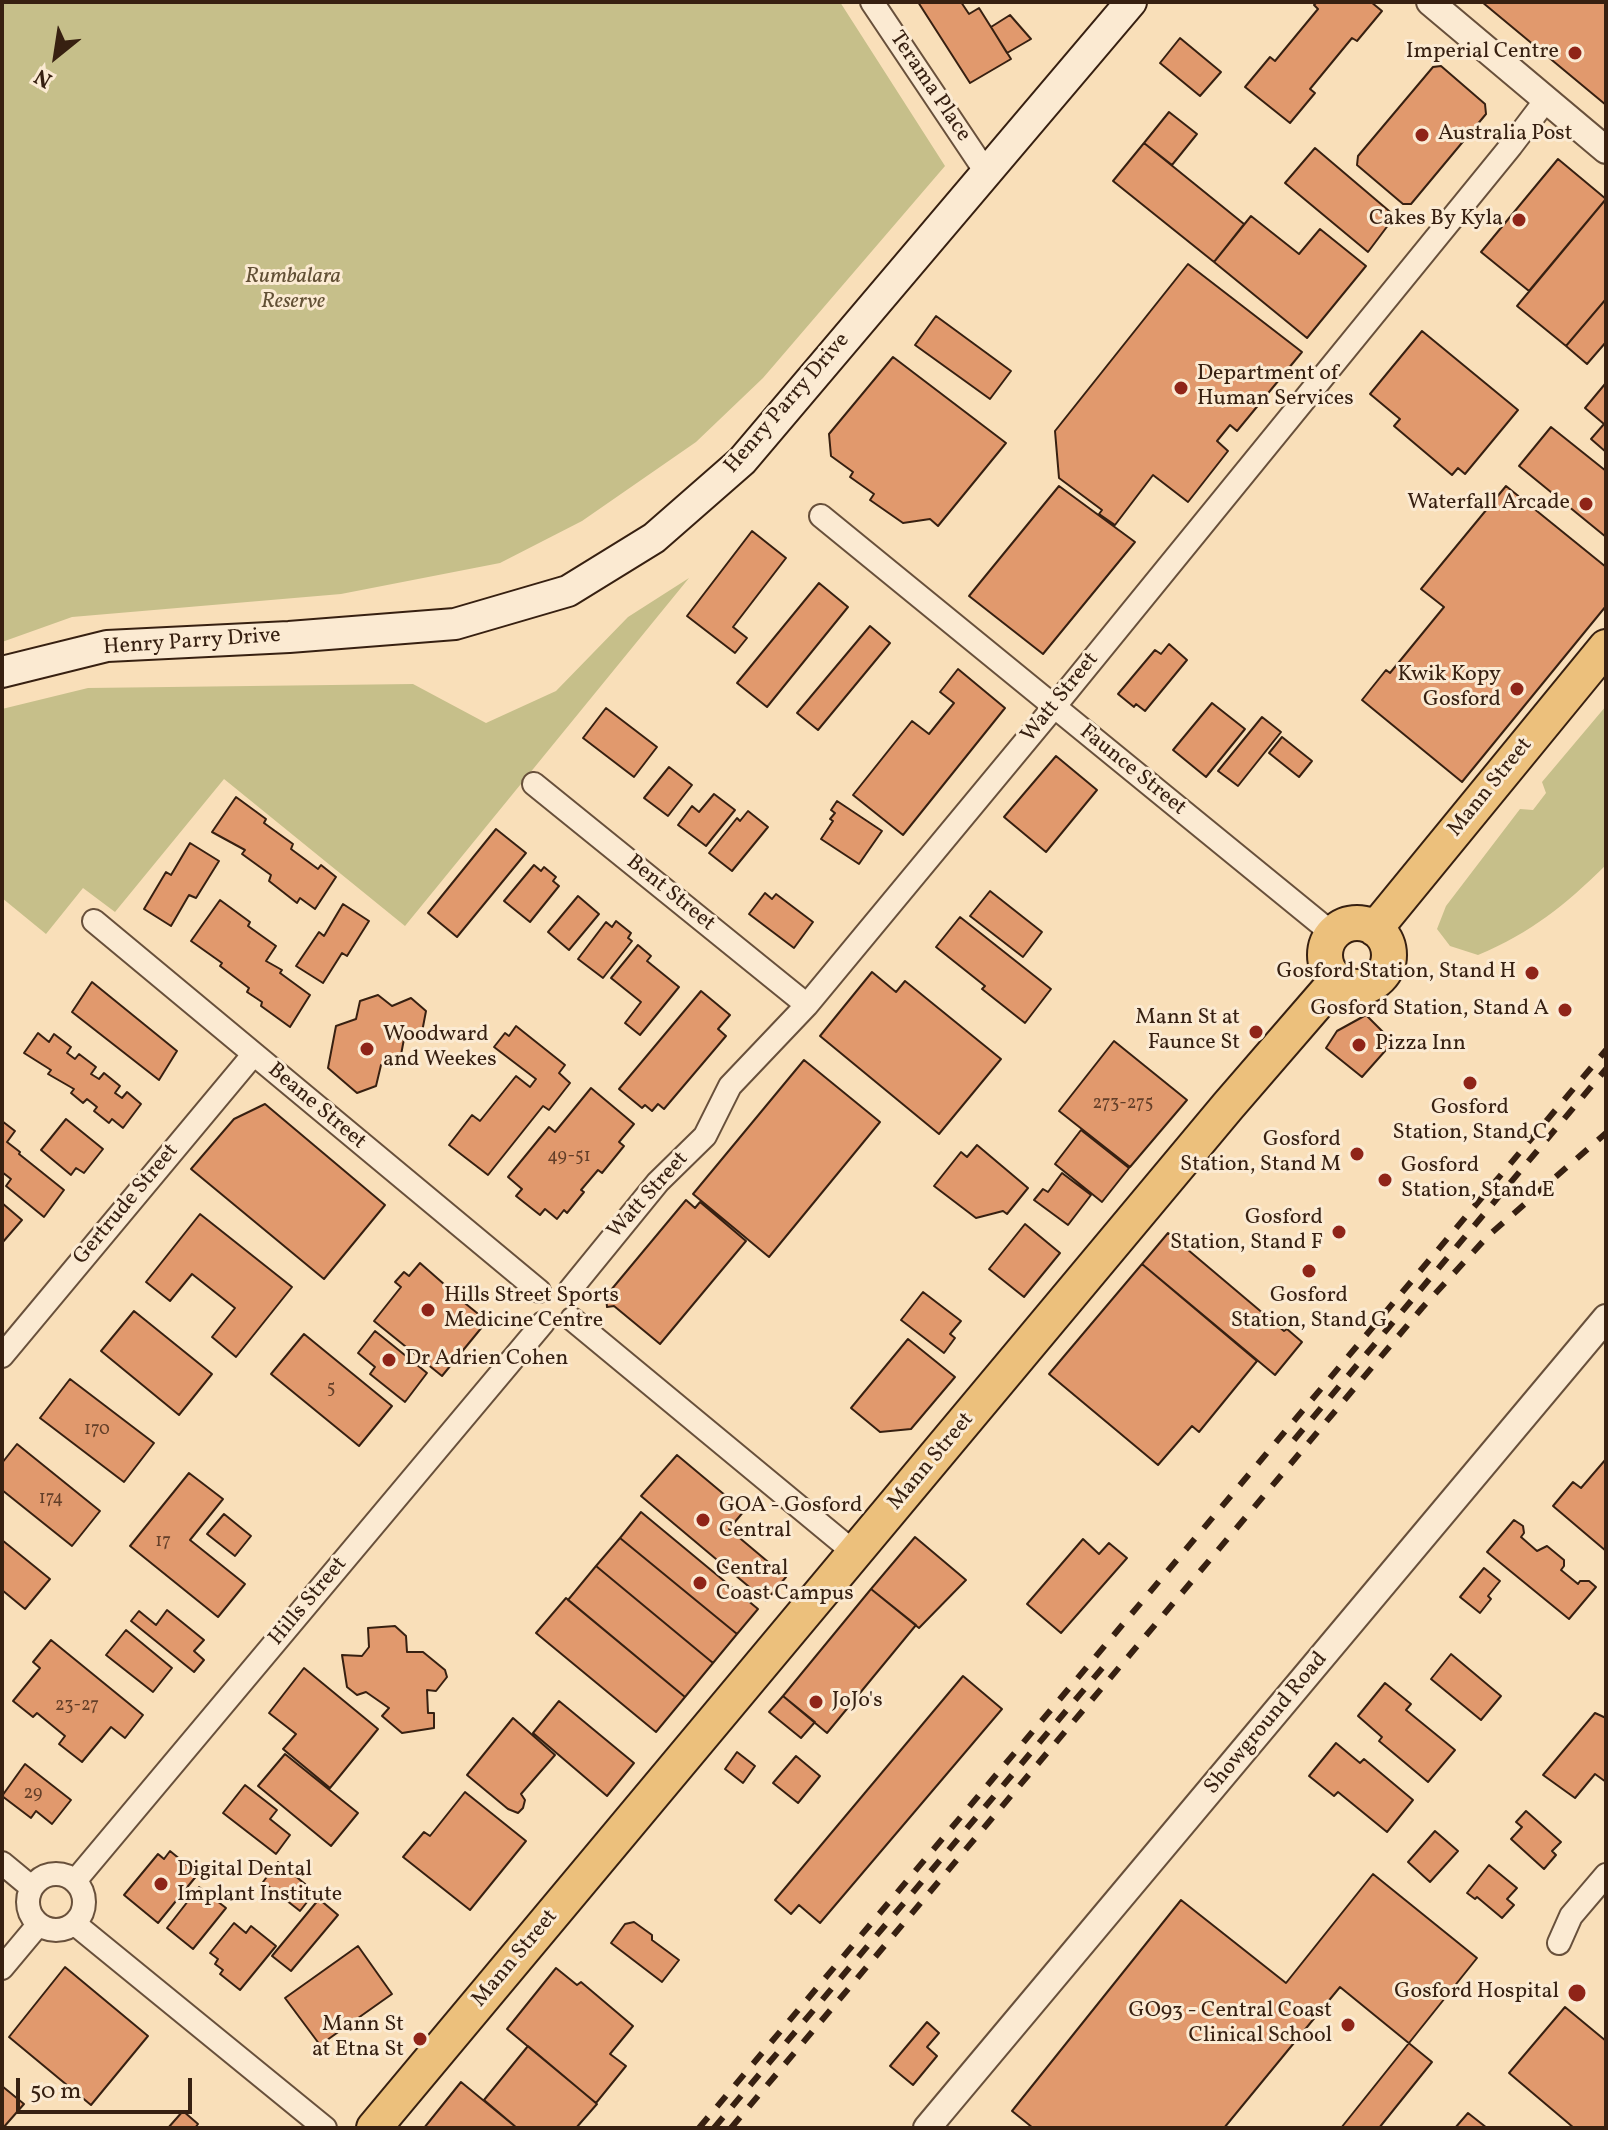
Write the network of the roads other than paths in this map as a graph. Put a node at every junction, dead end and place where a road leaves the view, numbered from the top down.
1 (872, 2) edge
2 (1131, 2) edge
3 (1430, 2) edge
4 (1546, 100) junction
5 (1606, 150) edge
6 (986, 172) junction
7 (821, 516) dead end
8 (1606, 647) edge
9 (2, 672) edge
10 (1054, 707) junction
11 (534, 784) dead end
12 (94, 921) dead end
13 (1375, 929) junction
14 (1333, 934) junction
15 (1337, 980) junction
16 (807, 1005) junction
17 (253, 1055) junction
18 (570, 1290) junction
19 (539, 1291) junction
20 (1606, 1318) edge
21 (572, 1319) junction
22 (543, 1323) junction
23 (2, 1356) edge
24 (856, 1554) junction
25 (2, 1863) edge
26 (1606, 1875) edge
27 (75, 1881) junction
28 (31, 1887) junction
29 (75, 1924) junction
30 (38, 1925) junction
31 (1559, 1943) dead end
32 (2, 1968) edge
33 (325, 2128) edge
34 (374, 2128) edge
35 (927, 2128) edge

1 - 6 street, Terama Place
2 - 6 main road, Henry Parry Drive
3 - 4 street
4 - 5 street
4 - 10 street, Watt Street
6 - 9 main road, Henry Parry Drive
7 - 10 street, Faunce Street
8 - 13 main road, Mann Street
10 - 14 street, Faunce Street
10 - 16 street, Watt Street
11 - 16 street, Bent Street
12 - 17 street, Beane Street
13 - 14 main road
13 - 15 main road
14 - 15 main road
15 - 24 main road, Mann Street
16 - 18 street, Watt Street
17 - 19 street, Beane Street
17 - 23 street, Gertrude Street
18 - 19 street
18 - 21 street
19 - 22 street
20 - 35 street, Showground Road
21 - 22 street
21 - 24 street
22 - 27 street, Hills Street
24 - 34 main road, Mann Street
25 - 28 street
26 - 31 street
27 - 28 street
27 - 29 street
28 - 30 street
29 - 30 street
29 - 33 street
30 - 32 street

